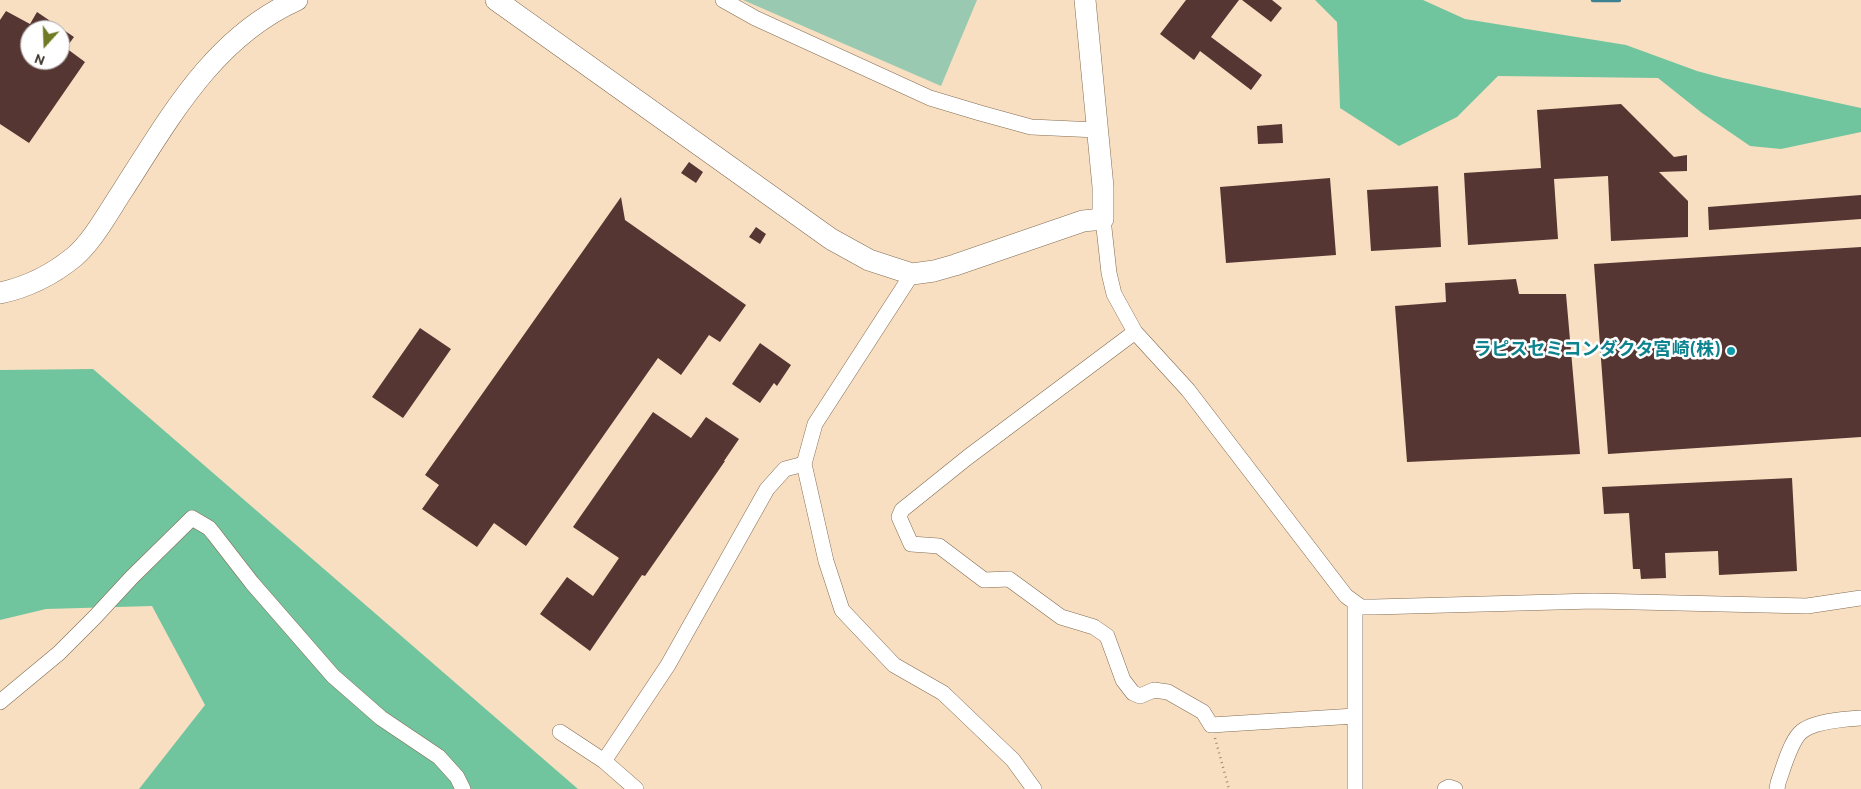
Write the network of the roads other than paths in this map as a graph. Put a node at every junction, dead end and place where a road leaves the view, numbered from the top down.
1 (297, 0) edge
2 (496, 0) edge
3 (723, 0) edge
4 (1085, 0) edge
5 (1097, 130) junction
6 (1103, 219) junction
7 (912, 274) junction
8 (0, 293) edge
9 (1135, 332) junction
10 (804, 464) junction
11 (1861, 598) edge
12 (1355, 603) junction
13 (0, 702) edge
14 (1355, 716) junction
15 (1861, 718) edge
16 (560, 732) dead end
17 (604, 761) junction
18 (463, 789) edge
19 (636, 789) edge
20 (1034, 789) edge
21 (1354, 789) edge
22 (1445, 789) edge
23 (1455, 789) edge
24 (1777, 789) edge

1 - 8 street
2 - 7 street
3 - 5 street
4 - 5 street
5 - 6 street
6 - 7 street
6 - 9 street
7 - 10 street
9 - 12 street
9 - 14 street
10 - 17 street
10 - 20 street
11 - 12 street
12 - 14 street
13 - 18 street
14 - 21 street
15 - 24 street
16 - 17 street
17 - 19 street
22 - 23 street

